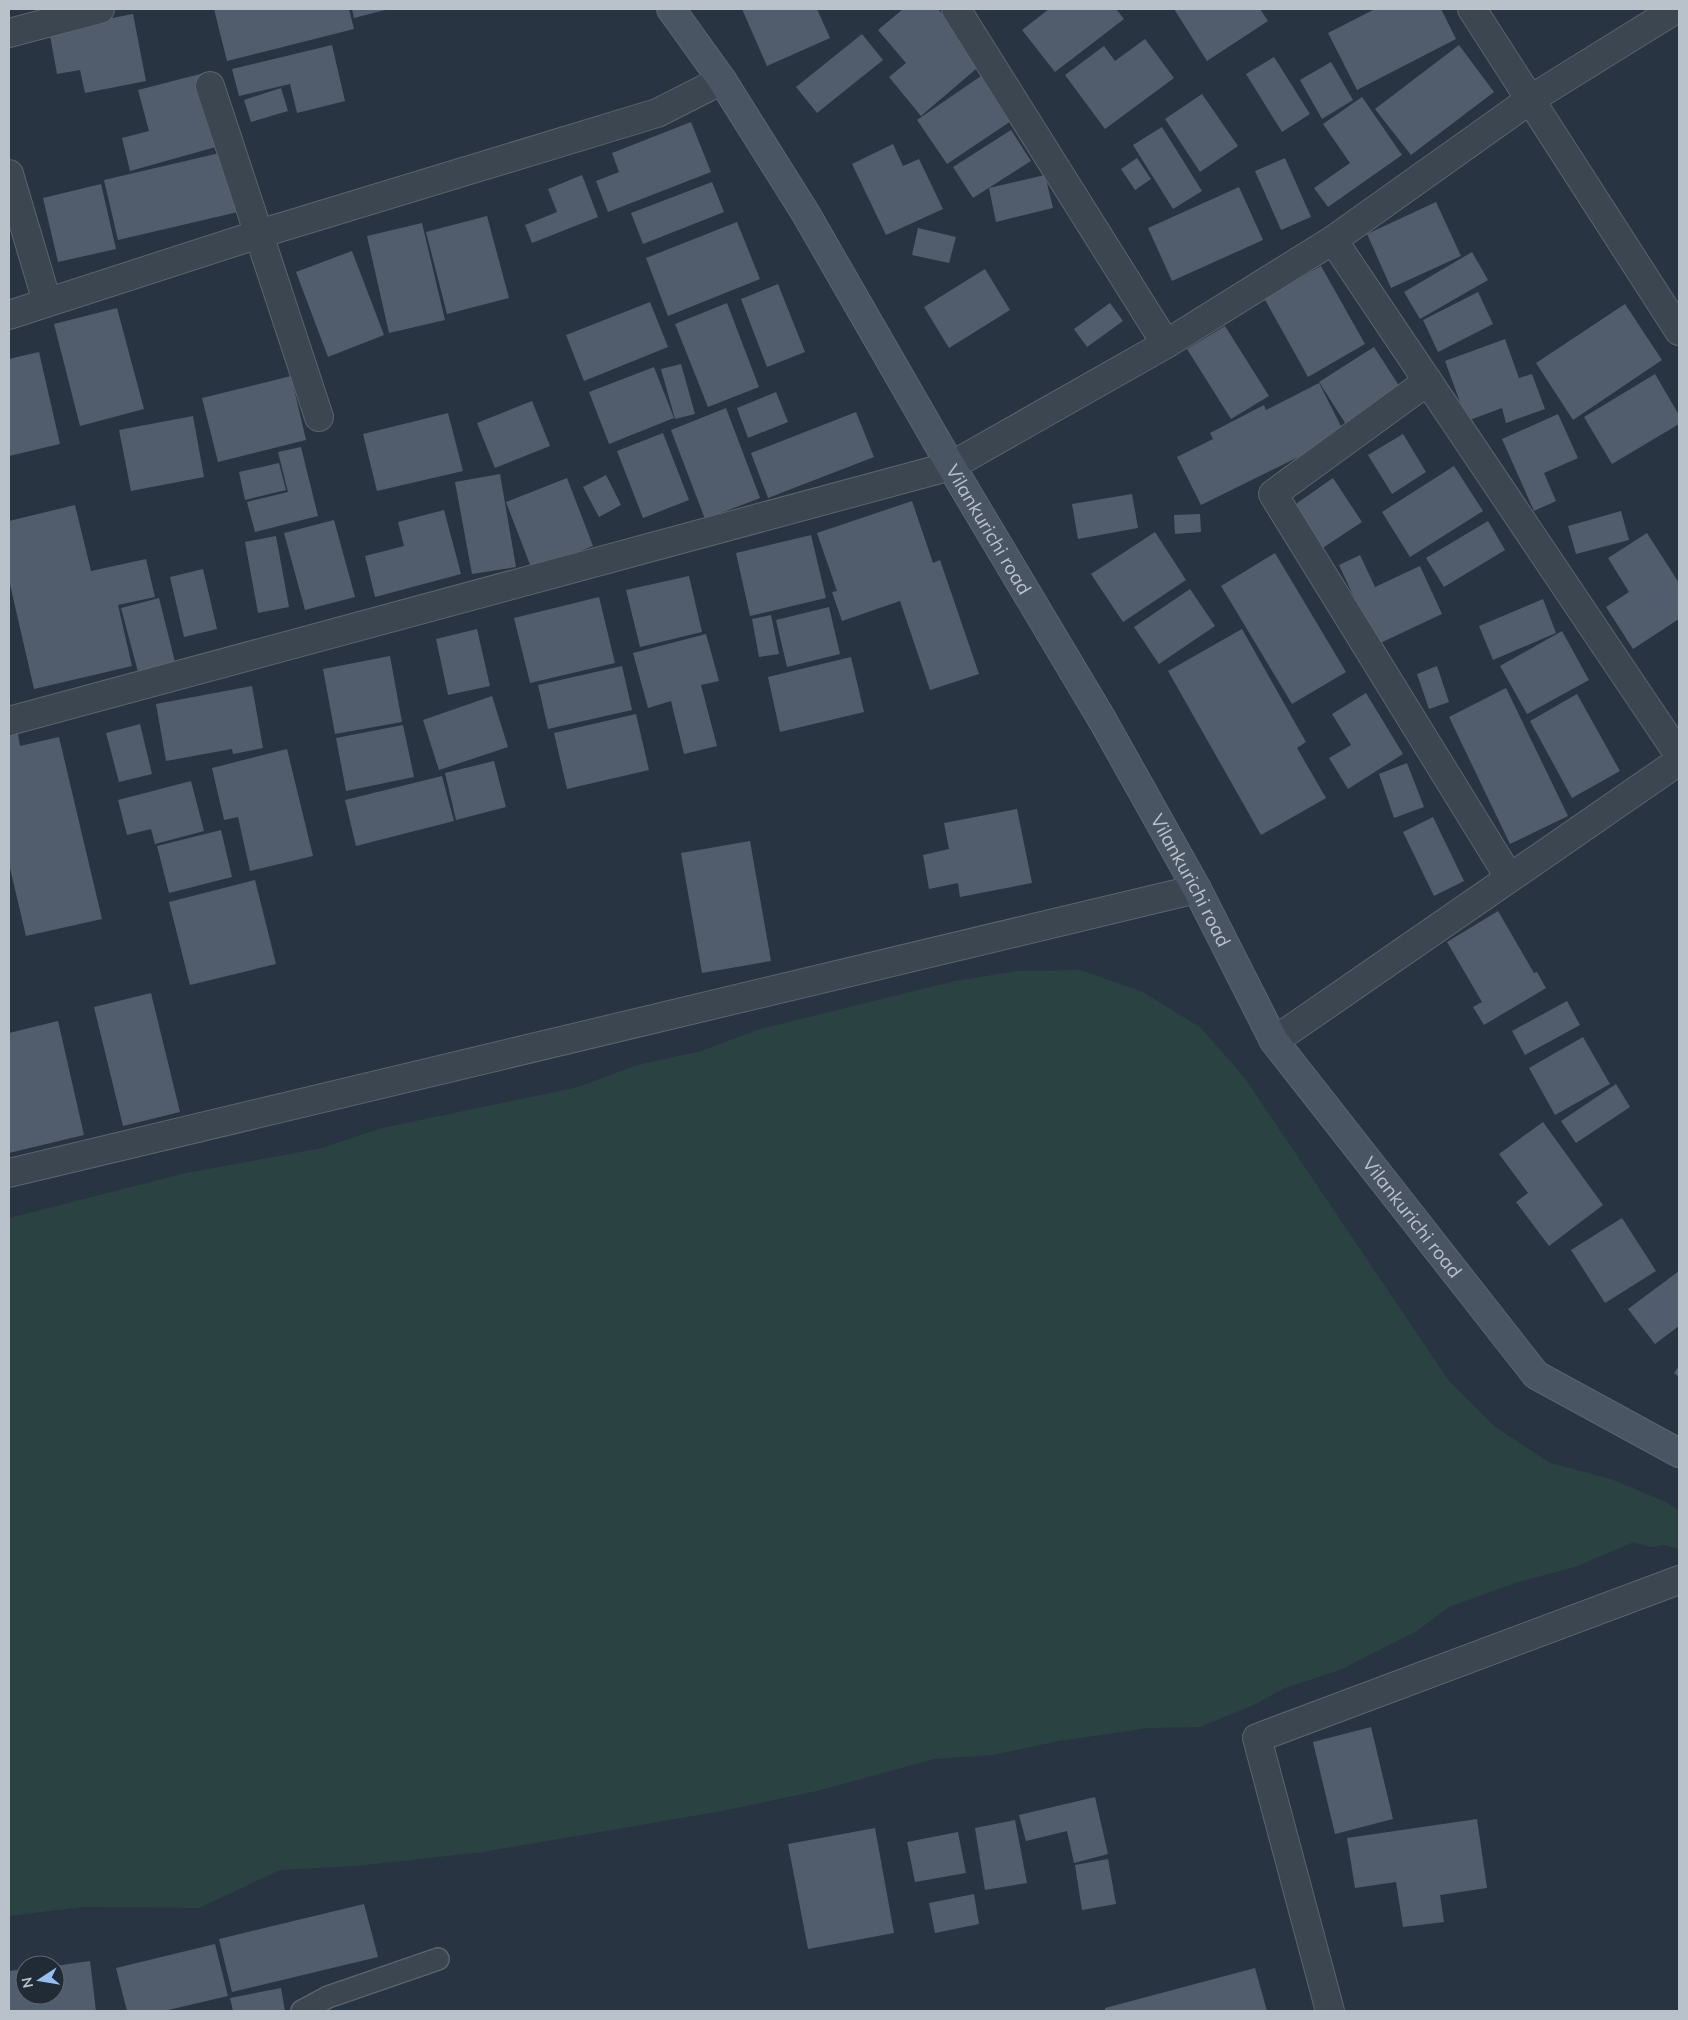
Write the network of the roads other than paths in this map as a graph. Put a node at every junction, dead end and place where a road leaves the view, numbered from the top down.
1 (100, 9) edge
2 (670, 9) edge
3 (956, 9) edge
4 (1472, 9) edge
5 (1676, 9) edge
6 (9, 33) edge
7 (722, 80) junction
8 (210, 86) dead end
9 (1531, 99) junction
10 (9, 174) edge
11 (259, 234) junction
12 (1333, 240) junction
13 (48, 302) junction
14 (9, 314) edge
15 (1679, 331) edge
16 (1166, 344) junction
17 (1428, 382) junction
18 (319, 417) dead end
19 (951, 466) junction
20 (9, 721) edge
21 (1679, 755) edge
22 (1679, 761) edge
23 (1509, 877) junction
24 (1197, 889) junction
25 (1274, 1041) junction
26 (9, 1174) edge
27 (1679, 1453) edge
28 (1679, 1580) edge
29 (438, 1959) dead end
30 (302, 2011) edge
31 (1330, 2011) edge

1 - 6 street
2 - 7 main road, Vilankurichi road
3 - 16 street
4 - 9 street
5 - 9 street
7 - 11 street
7 - 19 main road, Vilankurichi road
8 - 11 street
9 - 12 street
9 - 15 street
10 - 13 street
11 - 13 street
11 - 18 street
12 - 16 street
12 - 17 street
13 - 14 street
16 - 19 street
17 - 21 street
17 - 23 street
19 - 20 street
19 - 24 main road, Vilankurichi road
22 - 23 street
23 - 25 street
24 - 25 main road, Vilankurichi road
24 - 26 street
25 - 27 main road, Vilankurichi road
28 - 31 street
29 - 30 lane

